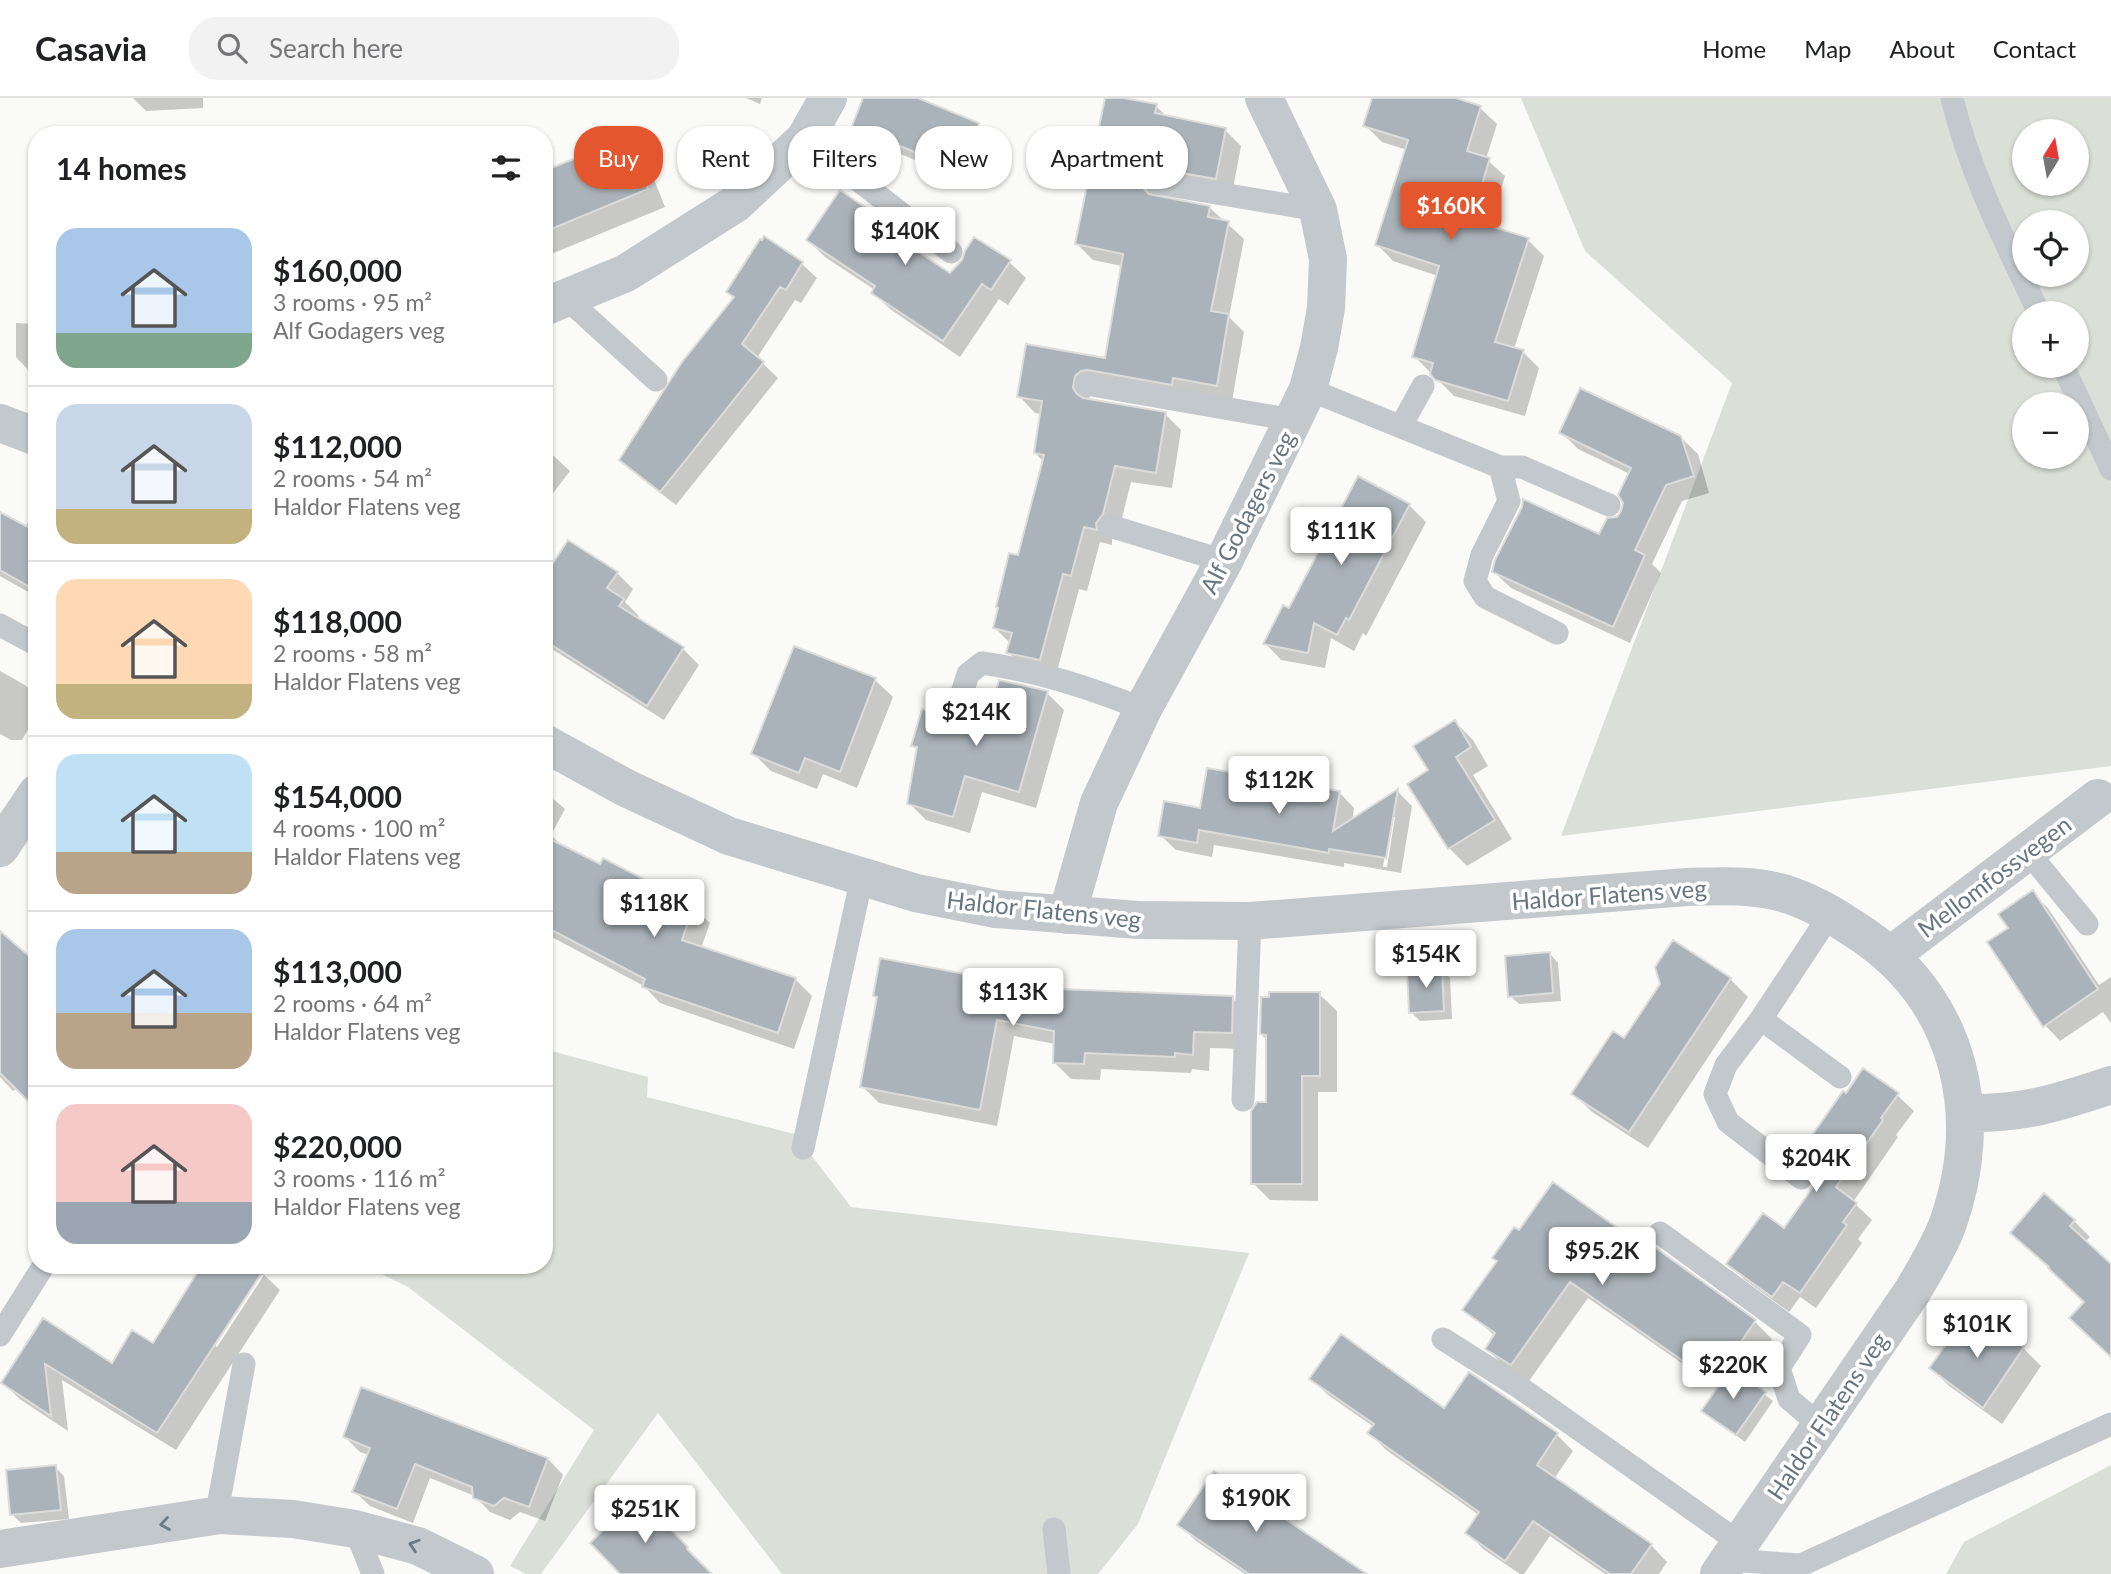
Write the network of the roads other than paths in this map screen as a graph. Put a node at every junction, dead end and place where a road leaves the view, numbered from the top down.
1 (828, 98) edge
2 (1264, 98) edge
3 (1952, 98) edge
4 (812, 126) edge
5 (788, 155) edge
6 (1188, 188) edge
7 (870, 189) edge
8 (1318, 210) junction
9 (951, 251) dead end
10 (2033, 301) edge
11 (555, 303) edge
12 (2069, 378) edge
13 (656, 380) dead end
14 (1086, 384) dead end
15 (1423, 386) dead end
16 (1301, 404) junction
17 (0, 423) edge
18 (1401, 426) junction
19 (28, 434) edge
20 (1500, 467) junction
21 (2111, 469) edge
22 (1609, 505) dead end
23 (1110, 526) dead end
24 (1224, 561) junction
25 (0, 625) edge
26 (1557, 633) dead end
27 (28, 640) edge
28 (1143, 709) junction
29 (954, 719) dead end
30 (553, 748) edge
31 (2098, 798) dead end
32 (28, 806) edge
33 (0, 848) edge
34 (2026, 851) junction
35 (862, 877) junction
36 (1831, 913) junction
37 (1067, 915) junction
38 (1250, 921) junction
39 (2087, 924) dead end
40 (1891, 955) junction
41 (1761, 1019) junction
42 (1840, 1077) dead end
43 (2111, 1086) edge
44 (1243, 1100) dead end
45 (1966, 1113) junction
46 (803, 1148) dead end
47 (1801, 1178) dead end
48 (1660, 1233) dead end
49 (38, 1274) edge
50 (0, 1335) edge
51 (1443, 1339) dead end
52 (244, 1364) dead end
53 (2111, 1424) edge
54 (1820, 1425) junction
55 (220, 1516) junction
56 (355, 1529) junction
57 (1054, 1529) dead end
58 (0, 1549) edge
59 (1729, 1559) edge
60 (373, 1574) edge
61 (475, 1574) edge
62 (1059, 1574) edge

1 - 4 street
2 - 8 street, Alf Godagers veg
3 - 10 lane
5 - 11 street
6 - 8 lane
7 - 9 lane
8 - 16 street, Alf Godagers veg
11 - 13 lane
12 - 21 lane
14 - 16 lane
15 - 18 lane
16 - 18 lane
16 - 24 street, Alf Godagers veg
17 - 19 street
18 - 20 lane
20 - 22 lane
20 - 26 lane
23 - 24 lane
24 - 28 street, Alf Godagers veg
25 - 27 lane
28 - 29 lane
28 - 37 street, Alf Godagers veg
30 - 35 street, Haldor Flatens veg
31 - 34 street, Mellomfossvegen
32 - 33 street
34 - 39 lane
34 - 40 street, Mellomfossvegen
35 - 37 street, Haldor Flatens veg
35 - 46 lane
36 - 38 street, Haldor Flatens veg
36 - 40 street, Haldor Flatens veg
36 - 41 lane
37 - 38 street, Haldor Flatens veg
38 - 44 lane
40 - 45 street, Haldor Flatens veg
41 - 42 lane
41 - 47 lane
43 - 45 street
45 - 54 street, Haldor Flatens veg
48 - 54 lane
49 - 50 lane
51 - 59 lane
52 - 55 lane
53 - 59 lane
54 - 59 street, Haldor Flatens veg
55 - 56 street
55 -> 58 street
56 - 60 lane
61 -> 56 street
57 - 62 lane

